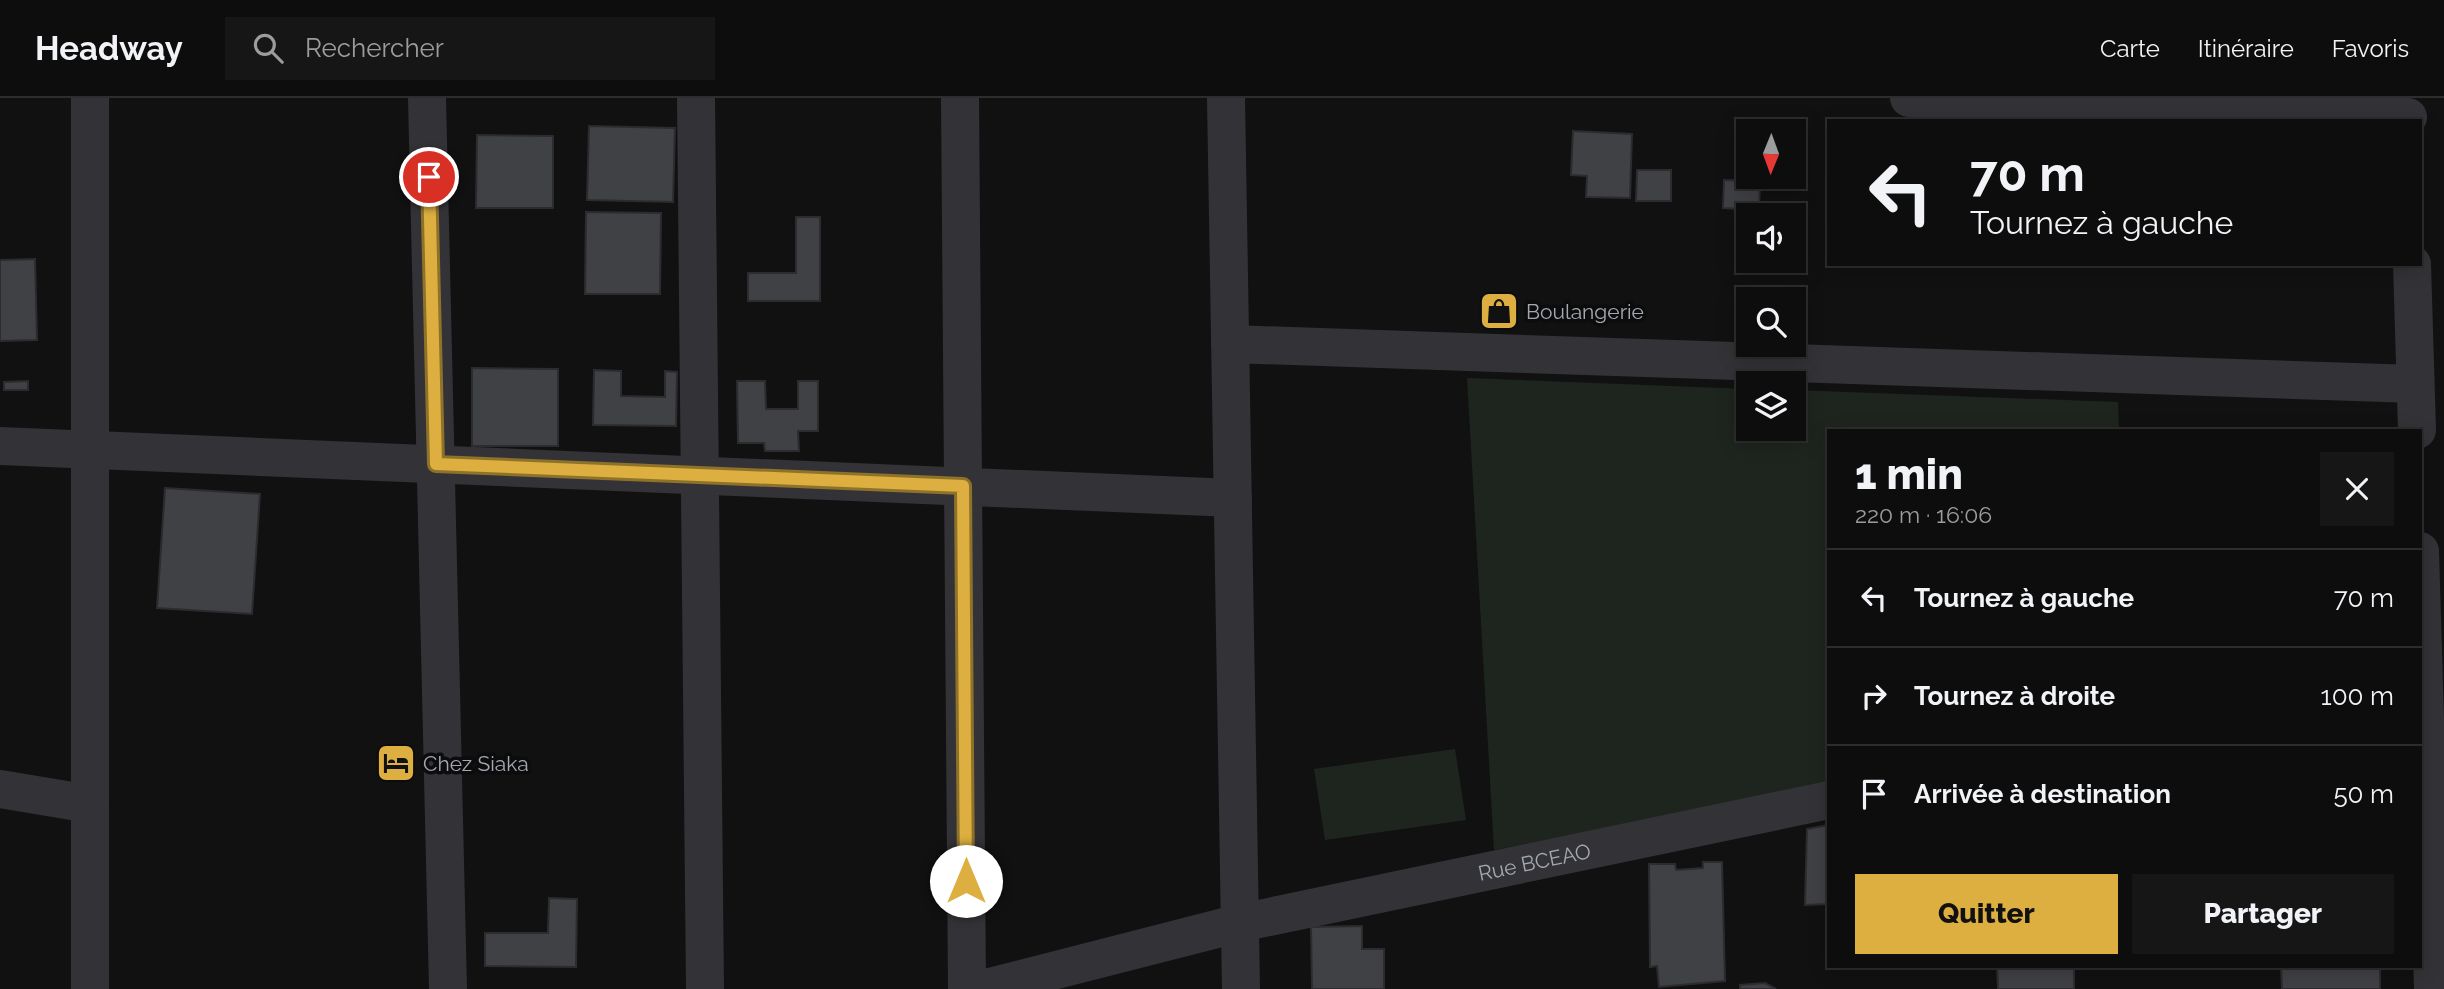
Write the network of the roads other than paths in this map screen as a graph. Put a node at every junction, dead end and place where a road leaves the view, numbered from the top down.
1 (90, 98) edge
2 (427, 98) edge
3 (696, 98) edge
4 (960, 98) edge
5 (1226, 98) edge
6 (1909, 98) edge
7 (2408, 112) edge
8 (2412, 266) edge
9 (1230, 344) junction
10 (2415, 384) junction
11 (2417, 429) edge
12 (0, 446) edge
13 (90, 450) junction
14 (436, 464) junction
15 (700, 475) junction
16 (963, 486) junction
17 (1233, 498) junction
18 (2422, 579) edge
19 (2429, 676) edge
20 (0, 789) edge
21 (1827, 800) edge
22 (90, 804) junction
23 (1240, 923) junction
24 (90, 989) edge
25 (448, 989) edge
26 (705, 989) edge
27 (967, 989) edge
28 (982, 989) edge
29 (1241, 989) edge
30 (2433, 989) edge

1 - 13 street
2 - 14 street
3 - 15 street
4 - 16 street
5 - 9 street
6 - 7 street
8 - 10 street
9 - 10 street
9 - 17 street
10 - 11 street
12 - 13 street
13 - 14 street
13 - 22 street
14 - 15 street
14 - 25 street
15 - 16 street
15 - 26 street
16 - 17 street
16 - 27 street
17 - 23 street
18 - 19 street
19 - 30 street
20 - 22 street
21 - 23 street, Rue BCEAO
22 - 24 street
23 - 28 street, Rue BCEAO
23 - 29 street

